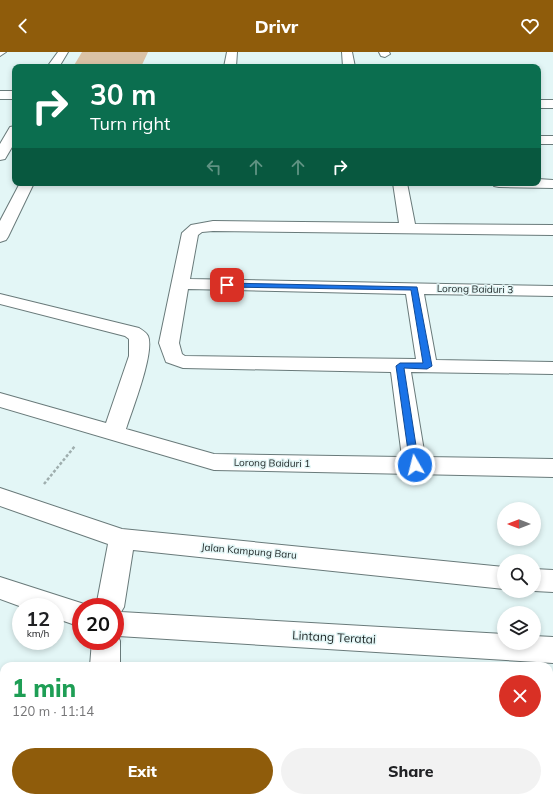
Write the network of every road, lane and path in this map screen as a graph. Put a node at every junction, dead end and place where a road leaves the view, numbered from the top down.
1 (63, 52) edge
2 (232, 52) edge
3 (347, 52) edge
4 (55, 64) edge
5 (230, 64) edge
6 (349, 64) edge
7 (0, 95) edge
8 (12, 95) edge
9 (541, 104) edge
10 (553, 104) edge
11 (12, 138) edge
12 (541, 140) edge
13 (553, 140) edge
14 (0, 156) edge
15 (541, 184) edge
16 (553, 184) edge
17 (26, 186) edge
18 (401, 186) edge
19 (408, 228) junction
20 (553, 230) edge
21 (0, 237) edge
22 (181, 284) junction
23 (414, 288) junction
24 (553, 291) edge
25 (0, 300) edge
26 (400, 366) junction
27 (427, 366) junction
28 (553, 368) edge
29 (0, 400) edge
30 (91, 426) junction
31 (114, 433) junction
32 (415, 465) junction
33 (553, 468) edge
34 (0, 497) edge
35 (25, 506) junction
36 (122, 539) junction
37 (497, 577) edge
38 (541, 580) edge
39 (553, 581) edge
40 (0, 588) edge
41 (112, 598) edge
42 (72, 612) edge
43 (124, 625) edge
44 (106, 650) edge
45 (553, 650) edge
46 (105, 662) edge

1 - 4 street
2 - 5 street
3 - 6 street
7 - 8 street
9 - 10 street
11 - 14 street
12 - 13 street
15 - 16 street
17 - 21 street
18 - 19 street
19 - 20 street
19 - 22 street
22 - 23 street, Lorong Baiduri 3
22 - 26 street
23 - 24 street, Lorong Baiduri 3
23 - 27 street
25 - 31 street
26 - 27 street
26 - 32 street
27 - 28 street
29 - 30 street, Lorong Baiduri 1
30 - 31 street, Lorong Baiduri 1
30 - 35 path
31 - 32 street, Lorong Baiduri 1
32 - 33 street, Lorong Baiduri 1
34 - 35 street, Jalan Kampung Baru
35 - 36 street, Jalan Kampung Baru
36 - 37 street, Jalan Kampung Baru
36 - 41 street
38 - 39 street
40 - 42 street
43 - 45 street, Lintang Teratai
44 - 46 street

